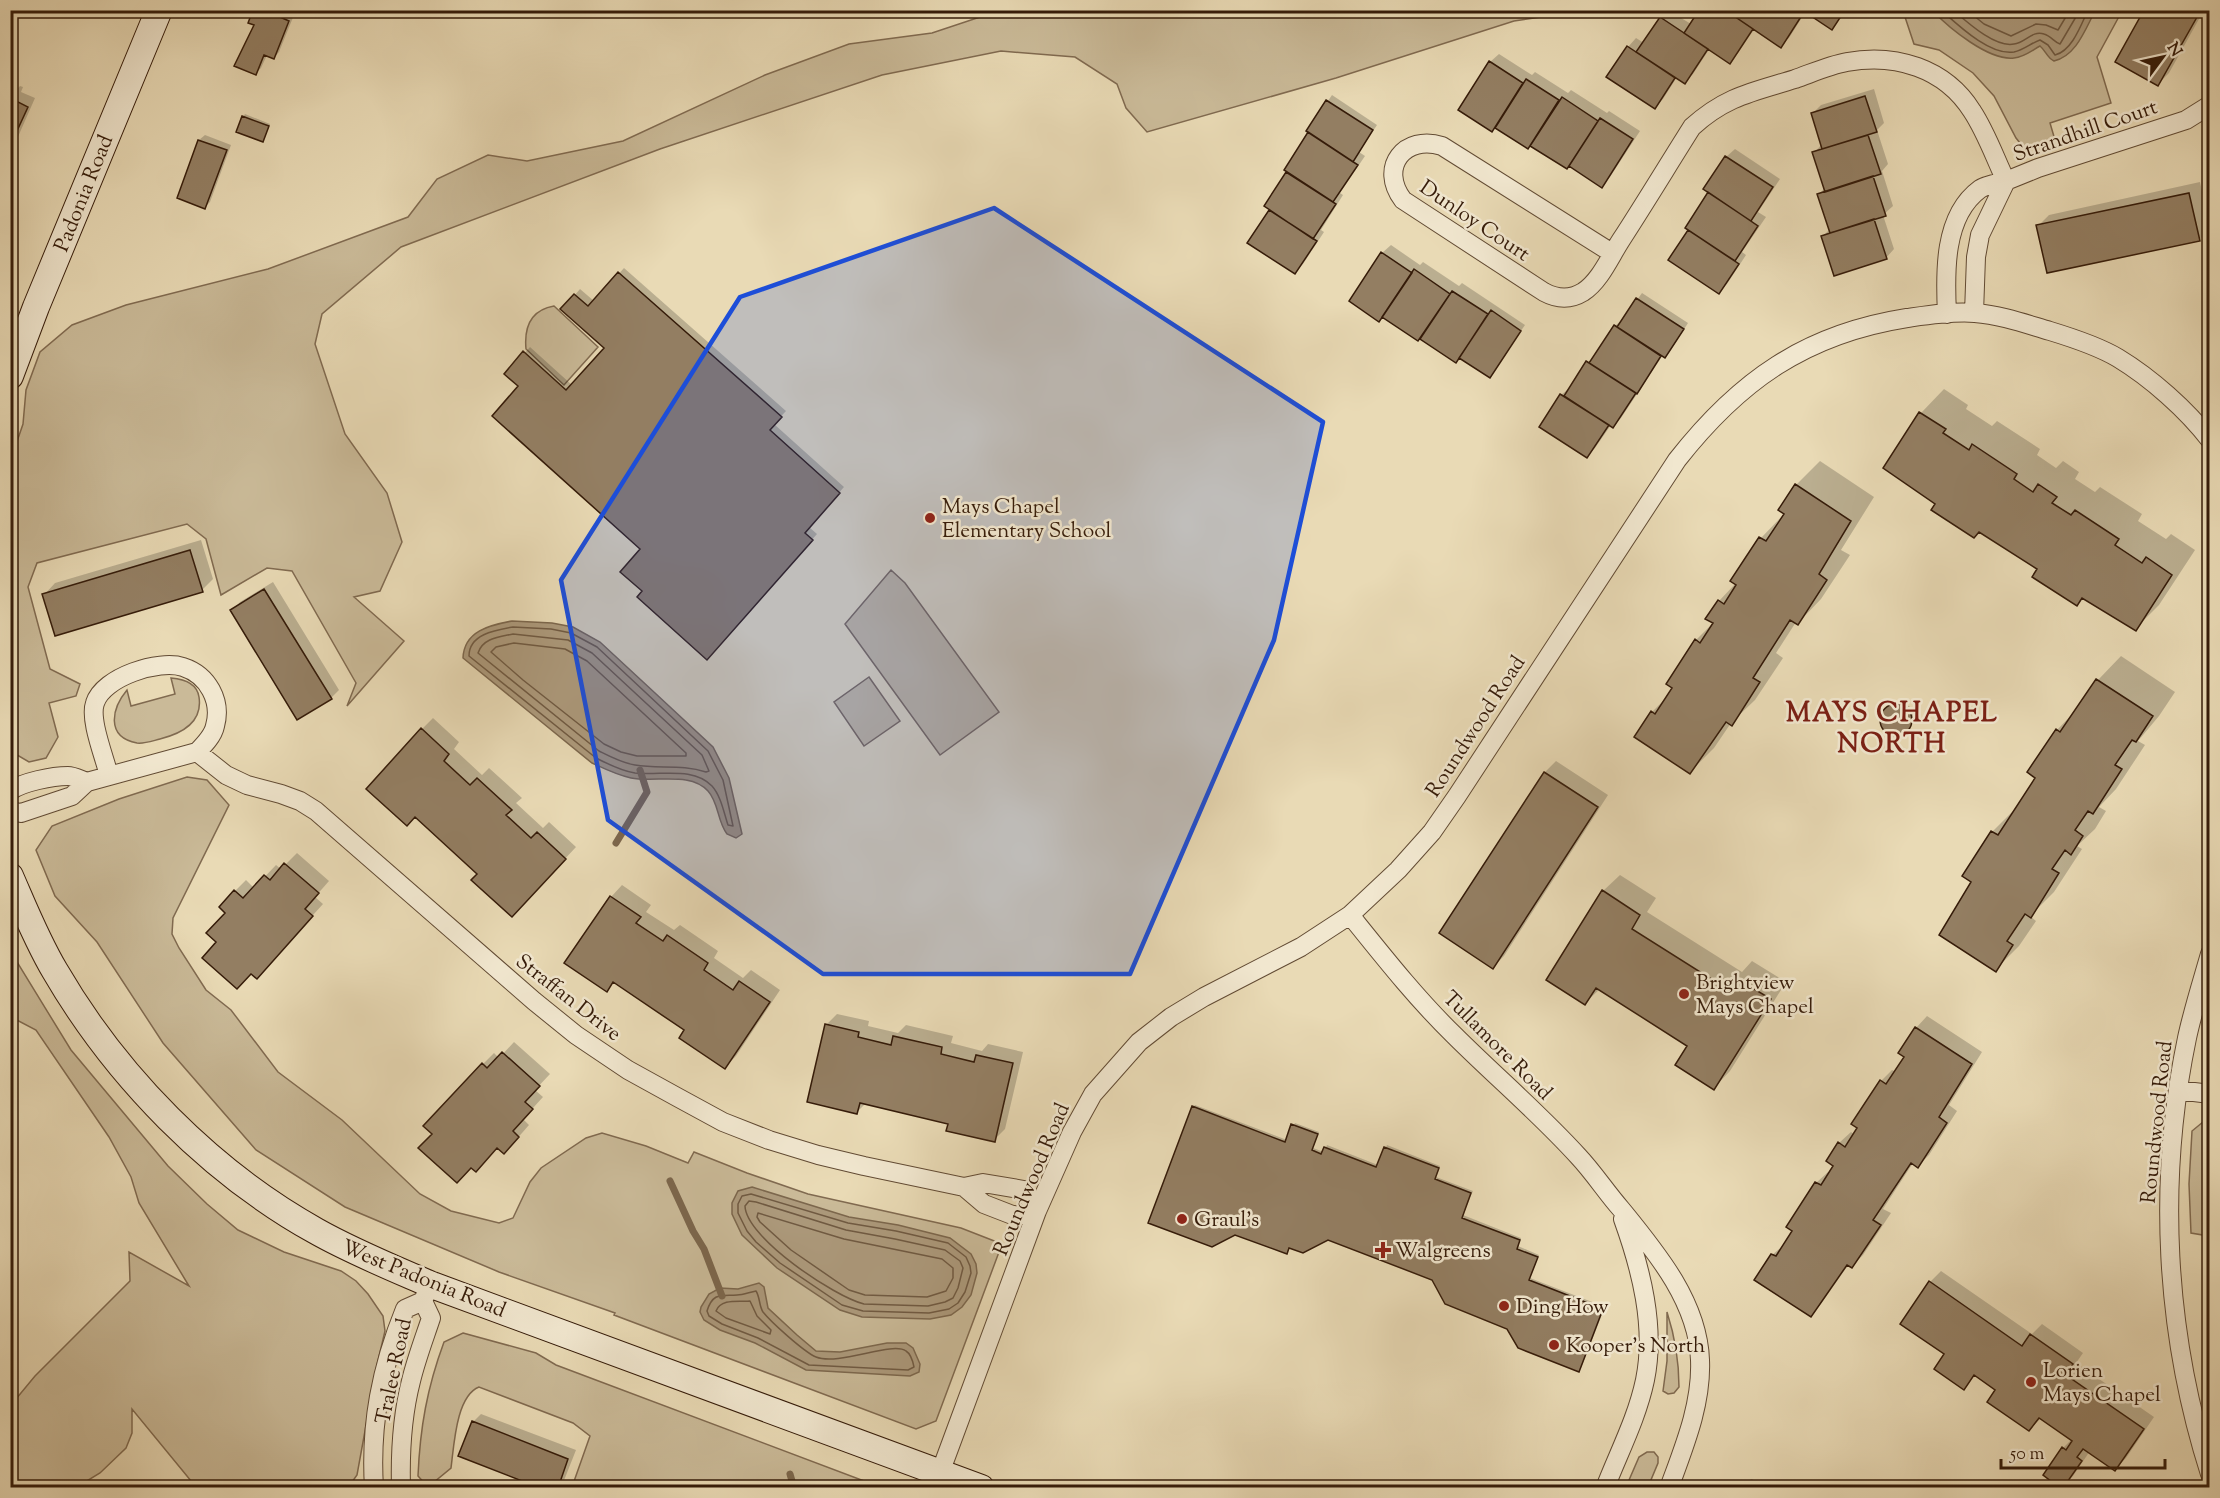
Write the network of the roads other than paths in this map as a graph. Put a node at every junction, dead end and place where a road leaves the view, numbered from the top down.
1 (159, 10) edge
2 (2210, 105) edge
3 (2006, 181) junction
4 (1612, 253) junction
5 (1974, 313) junction
6 (1947, 314) junction
7 (10, 376) edge
8 (2210, 440) edge
9 (197, 752) junction
10 (109, 776) junction
11 (87, 782) junction
12 (10, 791) edge
13 (10, 811) edge
14 (10, 876) edge
15 (1350, 915) junction
16 (2210, 954) edge
17 (2178, 1090) junction
18 (2210, 1094) edge
19 (964, 1187) junction
20 (1618, 1206) junction
21 (1037, 1211) junction
22 (426, 1293) junction
23 (940, 1473) junction
24 (2210, 1474) edge
25 (374, 1488) edge
26 (401, 1488) edge
27 (981, 1488) edge
28 (1605, 1488) edge
29 (1669, 1488) edge

1 - 7 main road, Padonia Road
2 - 3 street, Strandhill Court
3 - 4 street, Dunloy Court
3 - 5 street, Strandhill Court
3 - 6 street, Strandhill Court
4 - 4 street, Dunloy Court
5 - 6 street, Roundwood Road
5 - 8 street, Roundwood Road
6 - 15 street, Roundwood Road
9 - 10 street
9 - 10 street
9 - 19 street, Straffan Drive
10 - 11 street
11 - 12 street
11 - 13 street
14 - 22 main road, West Padonia Road
15 - 20 street, Tullamore Road
15 - 21 street, Roundwood Road
16 - 17 street, Roundwood Road
17 - 18 street
17 - 24 street, Roundwood Road
19 - 21 street, Straffan Drive
19 - 21 street, Straffan Drive
20 - 28 street, Tullamore Road
20 - 29 street, Tullamore Road
21 - 23 street, Roundwood Road
22 - 23 main road, West Padonia Road
22 - 25 street, Tralee Road
22 - 26 street, Tralee Road
23 - 27 main road, West Padonia Road

